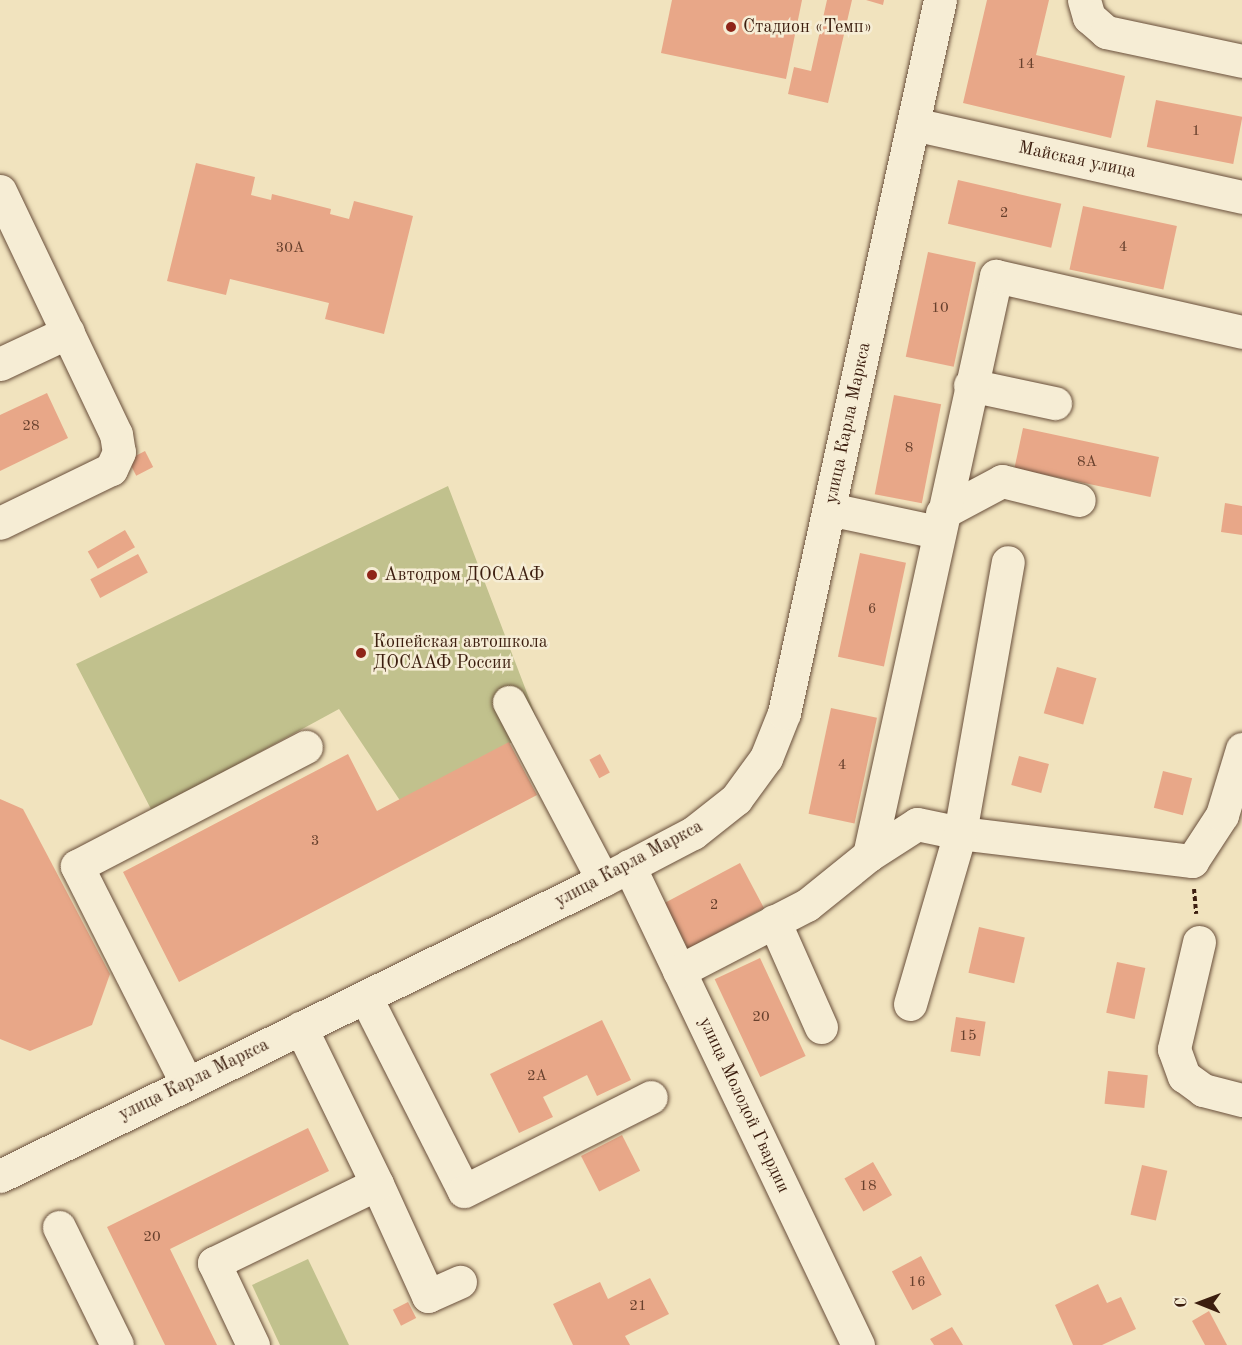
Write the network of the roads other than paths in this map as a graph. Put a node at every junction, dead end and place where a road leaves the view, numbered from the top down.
1 (940, 0) edge
2 (1084, 0) edge
3 (1242, 61) edge
4 (913, 124) junction
5 (0, 190) edge
6 (1242, 197) edge
7 (68, 332) junction
8 (1242, 332) edge
9 (0, 364) edge
10 (970, 385) junction
11 (1055, 403) dead end
12 (1079, 500) dead end
13 (829, 509) junction
14 (939, 522) junction
15 (0, 523) edge
16 (1008, 562) dead end
17 (509, 702) dead end
18 (306, 747) dead end
19 (1242, 749) edge
20 (960, 833) junction
21 (870, 855) junction
22 (616, 873) junction
23 (774, 921) junction
24 (1199, 942) road end
25 (680, 970) junction
26 (366, 998) junction
27 (910, 1004) dead end
28 (821, 1027) dead end
29 (301, 1028) junction
30 (186, 1082) junction
31 (651, 1096) dead end
32 (1242, 1100) edge
33 (0, 1176) edge
34 (377, 1184) junction
35 (59, 1227) dead end
36 (460, 1282) dead end
37 (117, 1345) edge
38 (253, 1345) edge
39 (858, 1345) edge

1 - 4 street, улица Карла Маркса
2 - 3 street
4 - 6 street, Майская улица
4 - 13 street, улица Карла Маркса
5 - 7 street
7 - 9 street
7 - 15 street
8 - 10 street
10 - 11 street
10 - 14 street
12 - 14 street
13 - 14 street
13 - 22 street, улица Карла Маркса
14 - 21 street
16 - 20 street
17 - 22 street, улица Молодой Гвардии
18 - 30 street
19 - 20 street
20 - 21 street
20 - 27 street
21 - 23 street
22 - 25 street, улица Молодой Гвардии
22 - 26 street, улица Карла Маркса
23 - 25 street
23 - 28 street
24 - 32 street
25 - 39 street, улица Молодой Гвардии
26 - 29 street, улица Карла Маркса
26 - 31 street
29 - 30 street, улица Карла Маркса
29 - 34 street
30 - 33 street, улица Карла Маркса
34 - 36 street
34 - 38 street
35 - 37 street

